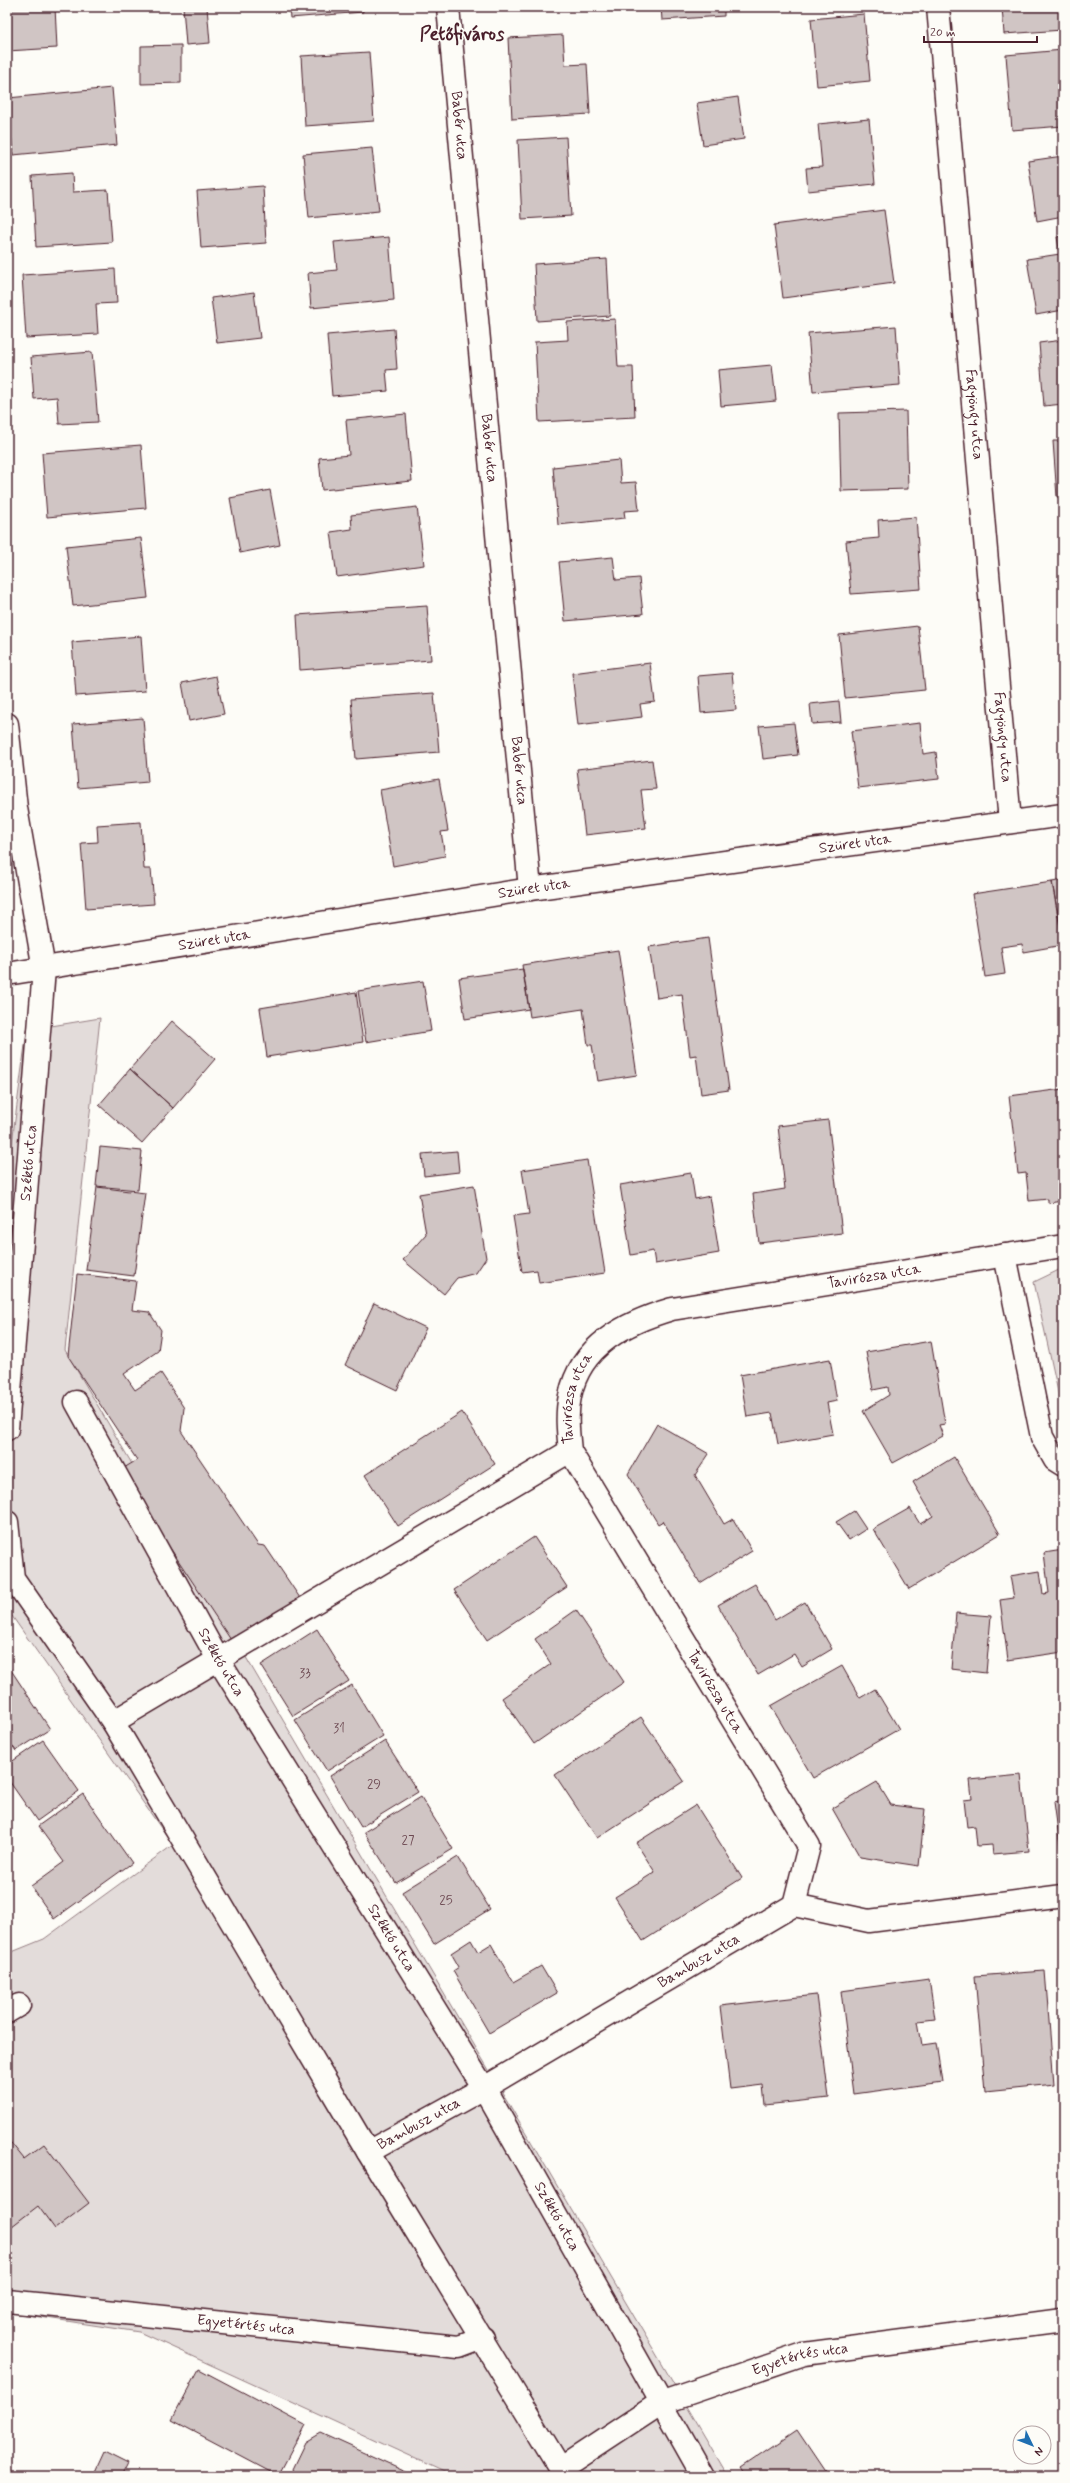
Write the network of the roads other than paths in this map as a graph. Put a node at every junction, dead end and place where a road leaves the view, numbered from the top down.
1 (448, 7) edge
2 (938, 7) edge
3 (7, 724) edge
4 (1063, 815) edge
5 (1010, 822) junction
6 (530, 889) junction
7 (44, 969) junction
8 (7, 974) edge
9 (1063, 1246) edge
10 (1005, 1255) junction
11 (76, 1402) dead end
12 (7, 1429) edge
13 (570, 1451) junction
14 (1063, 1465) edge
15 (7, 1522) edge
16 (10, 1578) edge
17 (219, 1661) junction
18 (113, 1722) junction
19 (1063, 1896) edge
20 (794, 1905) junction
21 (484, 2088) junction
22 (368, 2152) junction
23 (7, 2301) edge
24 (1063, 2320) edge
25 (483, 2338) junction
26 (660, 2403) junction
27 (562, 2472) edge
28 (703, 2476) edge

1 - 6 street, Babér utca
2 - 5 street, Fagyöngy utca
3 - 7 street, Széktó utca
4 - 5 street, Szüret utca
5 - 6 street, Szüret utca
6 - 7 street, Szüret utca
7 - 8 street, Szüret utca
7 - 12 street, Széktó utca
9 - 10 street, Tavirózsa utca
10 - 13 street, Tavirózsa utca
10 - 14 street
11 - 17 street, Széktó utca
13 - 17 street
13 - 20 street, Tavirózsa utca
15 - 16 street
16 - 18 street
17 - 18 street
17 - 21 street, Széktó utca
18 - 22 street
19 - 20 street
20 - 21 street, Bambusz utca
21 - 22 street, Bambusz utca
21 - 26 street, Széktó utca
22 - 25 street
23 - 25 street, Egyetértés utca
24 - 26 street, Egyetértés utca
25 - 27 street
26 - 27 street, Egyetértés utca
26 - 28 street, Széktó utca

